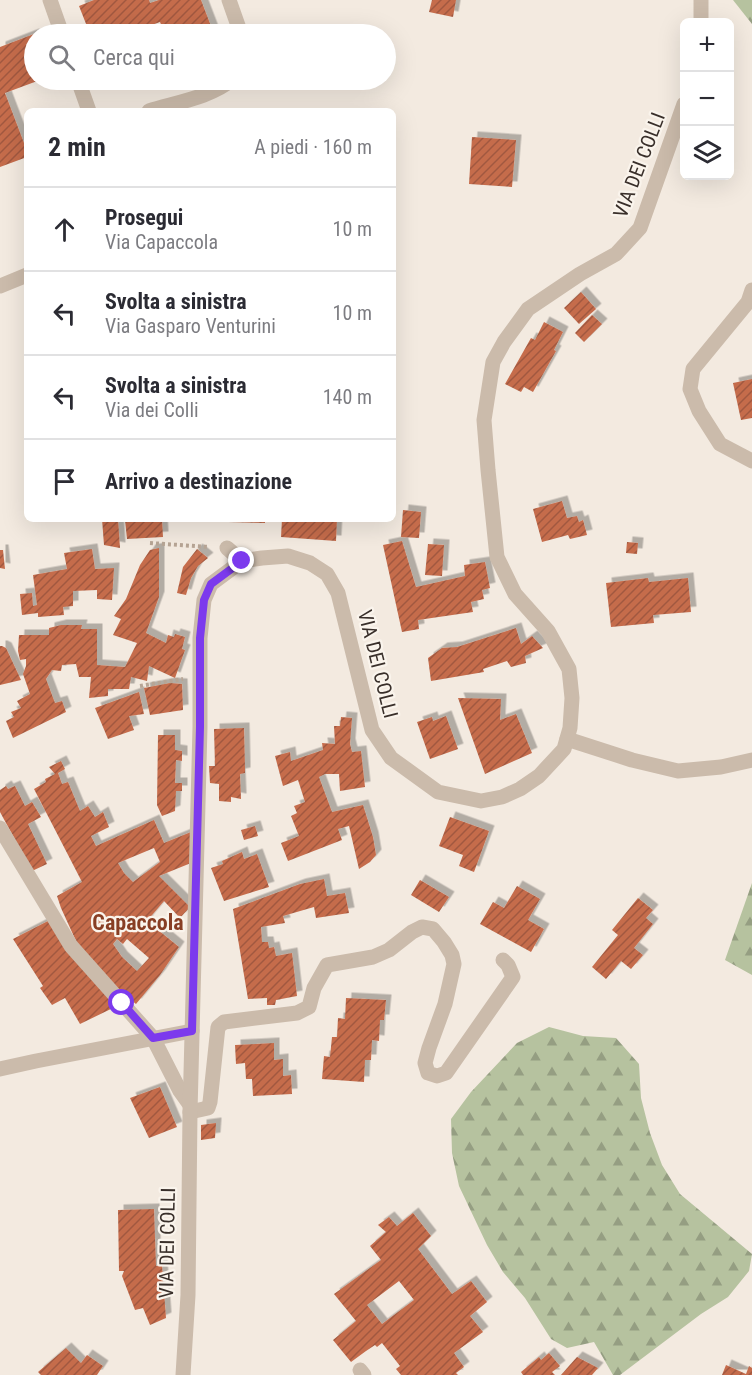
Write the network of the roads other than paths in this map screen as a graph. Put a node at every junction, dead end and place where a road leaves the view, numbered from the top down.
1 (50, 0) edge
2 (229, 0) edge
3 (701, 0) edge
4 (701, 18) edge
5 (58, 24) edge
6 (237, 24) edge
7 (82, 90) edge
8 (214, 90) edge
9 (88, 108) edge
10 (159, 108) edge
11 (680, 115) edge
12 (24, 276) edge
13 (0, 286) edge
14 (752, 290) edge
15 (752, 461) edge
16 (227, 548) road end
17 (242, 561) junction
18 (567, 739) junction
19 (752, 760) edge
20 (0, 828) edge
21 (503, 960) dead end
22 (192, 1031) junction
23 (153, 1038) junction
24 (0, 1070) edge
25 (190, 1108) junction
26 (183, 1375) edge

1 - 5 street
2 - 6 street
3 - 4 street
7 - 9 street
8 - 10 street
11 - 18 street, VIA DEI COLLI
12 - 13 street
14 - 15 street
16 - 17 street
17 - 18 street, VIA DEI COLLI
17 - 22 street, VIA DEI COLLI
18 - 19 street
20 - 23 street
21 - 25 street
22 - 23 street
22 - 25 street, VIA DEI COLLI
23 - 24 street
23 - 25 street
25 - 26 street, VIA DEI COLLI

